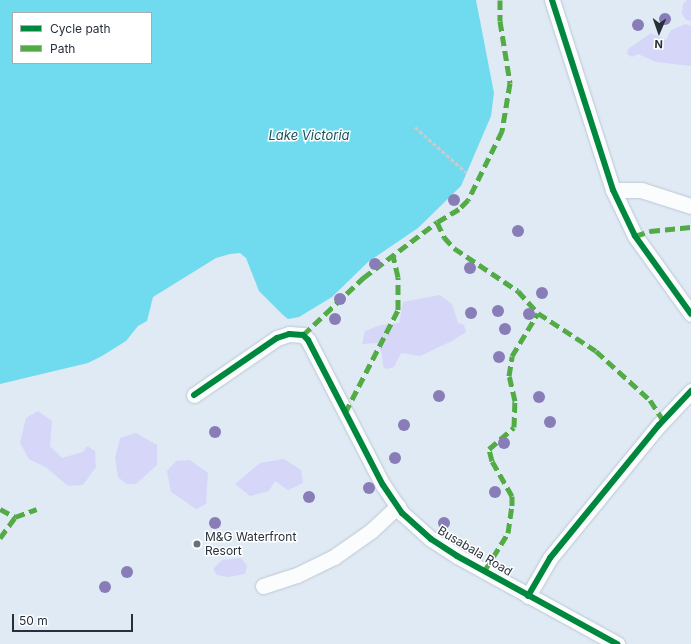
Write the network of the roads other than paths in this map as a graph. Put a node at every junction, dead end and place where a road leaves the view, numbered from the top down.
1 (552, 0) edge
2 (613, 190) junction
3 (691, 206) edge
4 (691, 314) edge
5 (691, 391) edge
6 (194, 395) dead end
7 (398, 506) junction
8 (263, 586) dead end
9 (528, 596) junction
10 (616, 644) edge

1 - 2 street
2 - 3 street
2 - 4 street
5 - 9 street
6 - 7 street, Busabala Road
7 - 8 street
7 - 9 street, Busabala Road
9 - 10 street, Busabala Road

